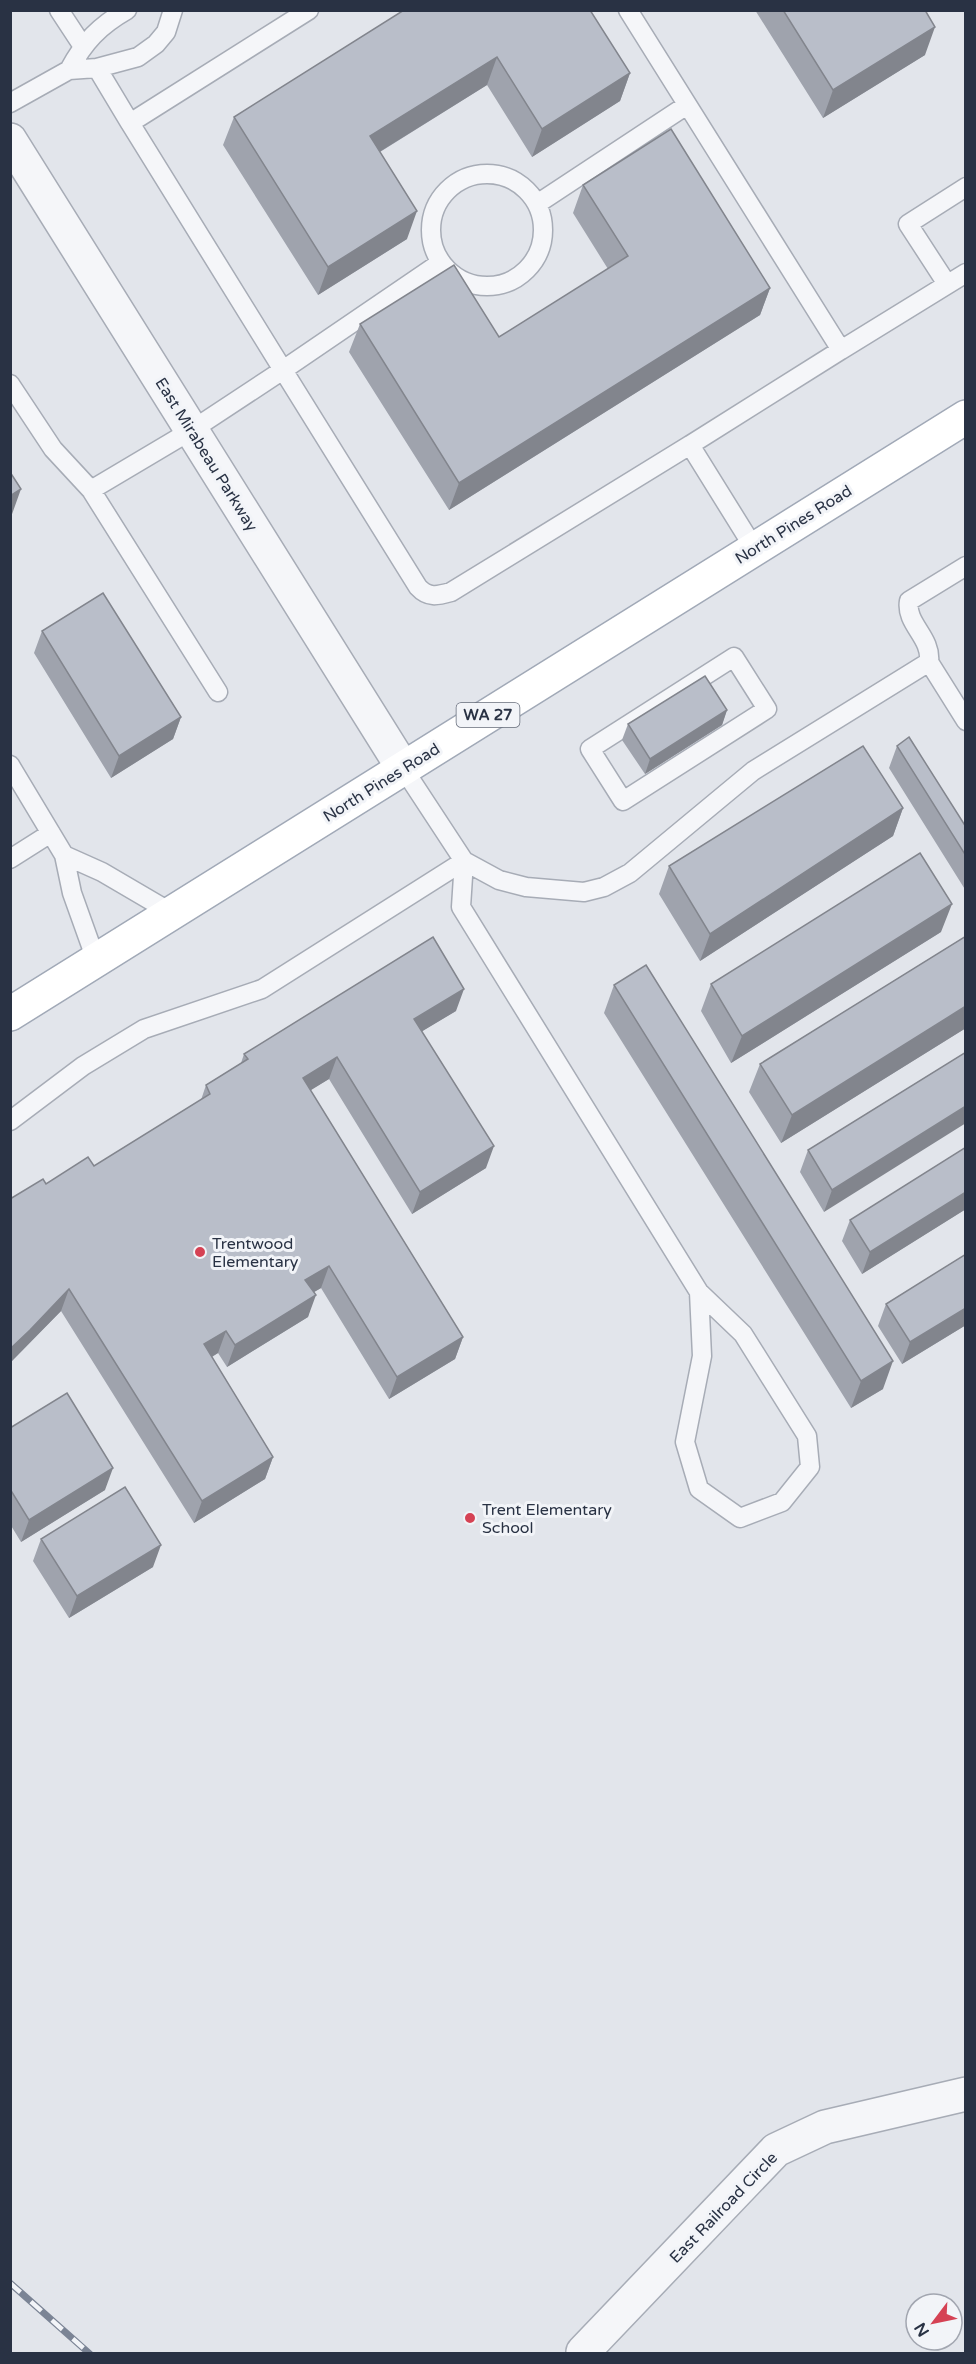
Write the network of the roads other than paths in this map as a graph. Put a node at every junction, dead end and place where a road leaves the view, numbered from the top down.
1 (59, 10) edge
2 (127, 10) edge
3 (309, 10) edge
4 (628, 10) edge
5 (172, 11) edge
6 (82, 45) junction
7 (97, 68) junction
8 (69, 70) junction
9 (10, 103) edge
10 (687, 105) junction
11 (130, 123) junction
12 (10, 140) edge
13 (966, 187) edge
14 (537, 204) junction
15 (440, 263) junction
16 (966, 273) edge
17 (948, 284) junction
18 (841, 350) junction
19 (283, 370) junction
20 (10, 384) edge
21 (966, 417) edge
22 (192, 430) junction
23 (690, 446) junction
24 (91, 490) junction
25 (754, 548) junction
26 (966, 566) edge
27 (929, 662) junction
28 (218, 693) dead end
29 (767, 709) joint
30 (966, 720) edge
31 (10, 765) edge
32 (403, 768) junction
33 (51, 833) junction
34 (64, 855) junction
35 (10, 859) edge
36 (464, 861) junction
37 (172, 913) junction
38 (96, 960) junction
39 (10, 1014) edge
40 (10, 1121) edge
41 (699, 1292) junction
42 (966, 2094) edge
43 (584, 2354) edge

1 - 6 lane
2 - 6 lane
3 - 11 lane
4 - 10 lane
5 - 7 lane
6 - 8 lane
7 - 8 lane
7 - 11 lane
8 - 9 lane
10 - 14 lane
10 - 18 lane
11 - 19 lane
12 - 22 street, East Mirabeau Parkway
13 - 17 lane
14 - 15 lane
14 - 15 lane
15 - 19 lane
16 - 17 lane
17 - 18 lane
18 - 23 lane
19 - 22 lane
19 - 23 lane
20 - 24 lane
21 - 25 main road, North Pines Road / WA 27
22 - 24 lane
22 - 32 street, East Mirabeau Parkway
23 - 25 lane
24 - 28 lane
25 - 32 main road, North Pines Road / WA 27
26 - 27 lane
27 - 30 lane
27 - 36 lane
29 - 29 lane
31 - 33 lane
32 - 36 lane
32 - 37 main road, North Pines Road / WA 27
33 - 34 lane
33 - 35 lane
34 - 37 lane
34 - 38 lane
36 - 40 lane
36 - 41 lane
37 - 38 main road, North Pines Road / WA 27
38 - 39 main road, North Pines Road / WA 27
41 - 41 lane
42 - 43 street, East Railroad Circle

